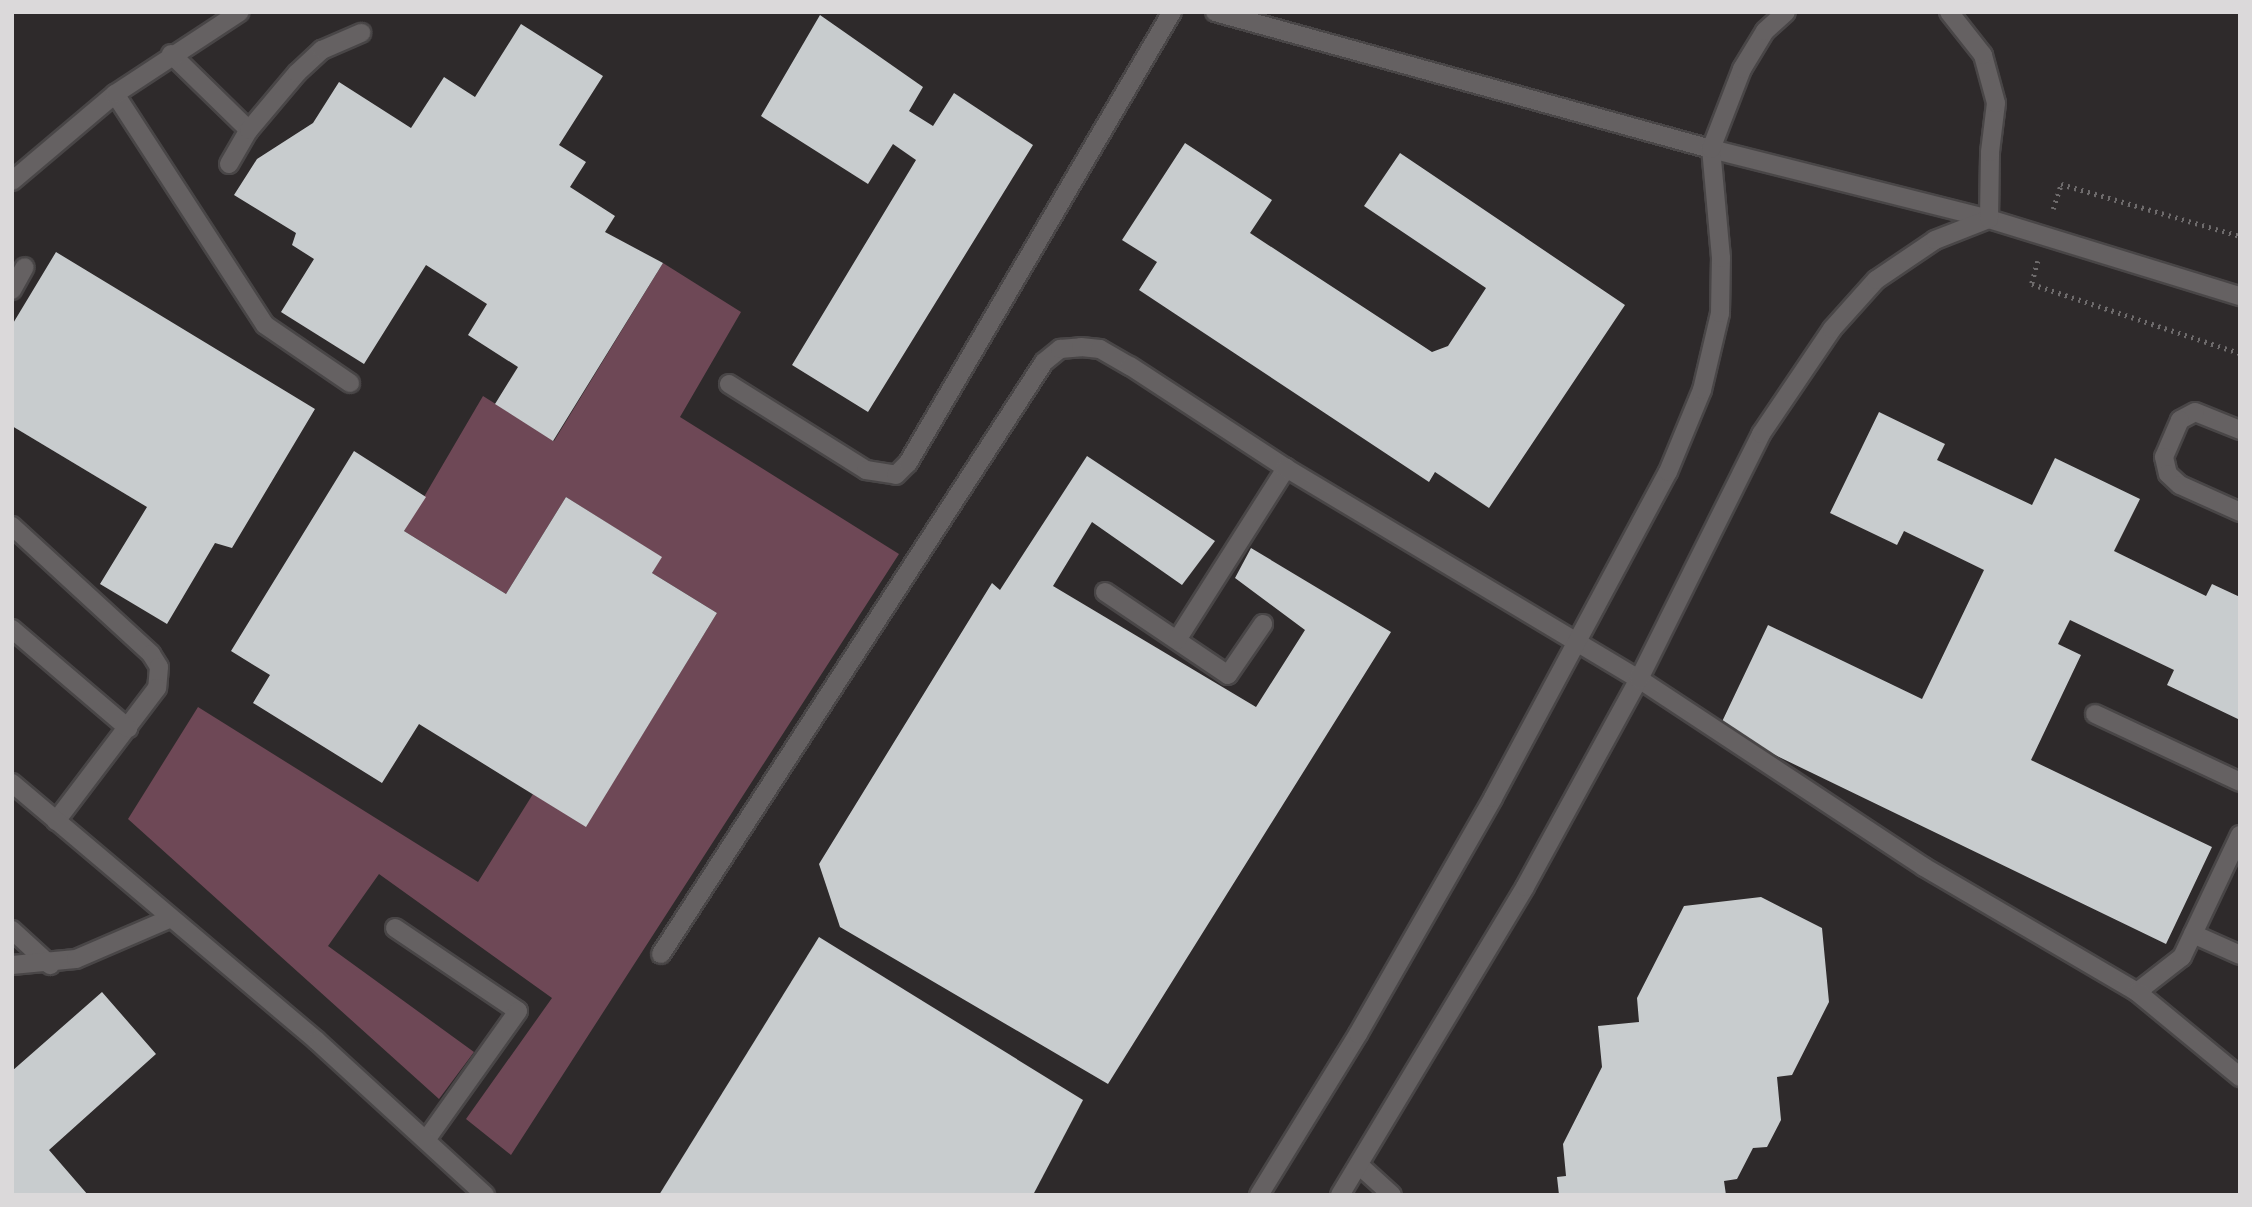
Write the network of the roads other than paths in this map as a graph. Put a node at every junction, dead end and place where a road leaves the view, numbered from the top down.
1 (240, 12) edge
2 (1172, 12) edge
3 (1215, 12) edge
4 (1786, 12) edge
5 (1949, 12) edge
6 (361, 33) dead end
7 (171, 54) junction
8 (115, 94) junction
9 (249, 130) junction
10 (1711, 149) junction
11 (229, 164) dead end
12 (12, 181) edge
13 (1989, 219) junction
14 (25, 267) dead end
15 (12, 290) edge
16 (2240, 296) edge
17 (350, 383) dead end
18 (729, 384) dead end
19 (2240, 430) edge
20 (1286, 468) junction
21 (2240, 512) edge
22 (12, 526) edge
23 (1105, 592) dead end
24 (1263, 624) dead end
25 (12, 629) edge
26 (1177, 640) junction
27 (1577, 640) junction
28 (1639, 679) junction
29 (2095, 714) dead end
30 (128, 728) junction
31 (2240, 782) edge
32 (12, 783) edge
33 (56, 821) junction
34 (2239, 838) edge
35 (171, 918) junction
36 (394, 929) dead end
37 (12, 930) edge
38 (2193, 934) junction
39 (662, 954) dead end
40 (2240, 955) edge
41 (12, 965) edge
42 (50, 965) junction
43 (2137, 992) junction
44 (2240, 1077) edge
45 (426, 1140) junction
46 (1360, 1166) junction
47 (485, 1195) edge
48 (1259, 1195) edge
49 (1340, 1195) edge
50 (1392, 1195) edge

1 - 7 street
2 - 18 street
3 - 10 street
4 - 10 street
5 - 13 street
6 - 9 street
7 - 8 street
7 - 9 street
8 - 12 street
8 - 17 street
9 - 11 street
10 - 13 street
10 - 27 street
13 - 16 street
13 - 28 street
14 - 15 street
19 - 21 street
20 - 26 street
20 - 27 street
20 - 39 street
22 - 30 street
23 - 26 street
24 - 26 street
25 - 30 street
27 - 28 street
27 - 48 street
28 - 43 street
28 - 46 street
29 - 31 street
30 - 33 street
32 - 33 street
33 - 35 street
34 - 38 street
35 - 42 street
35 - 45 street
36 - 45 street
37 - 42 street
38 - 40 street
38 - 43 street
41 - 42 street
43 - 44 street
45 - 47 street
46 - 49 street
46 - 50 street

